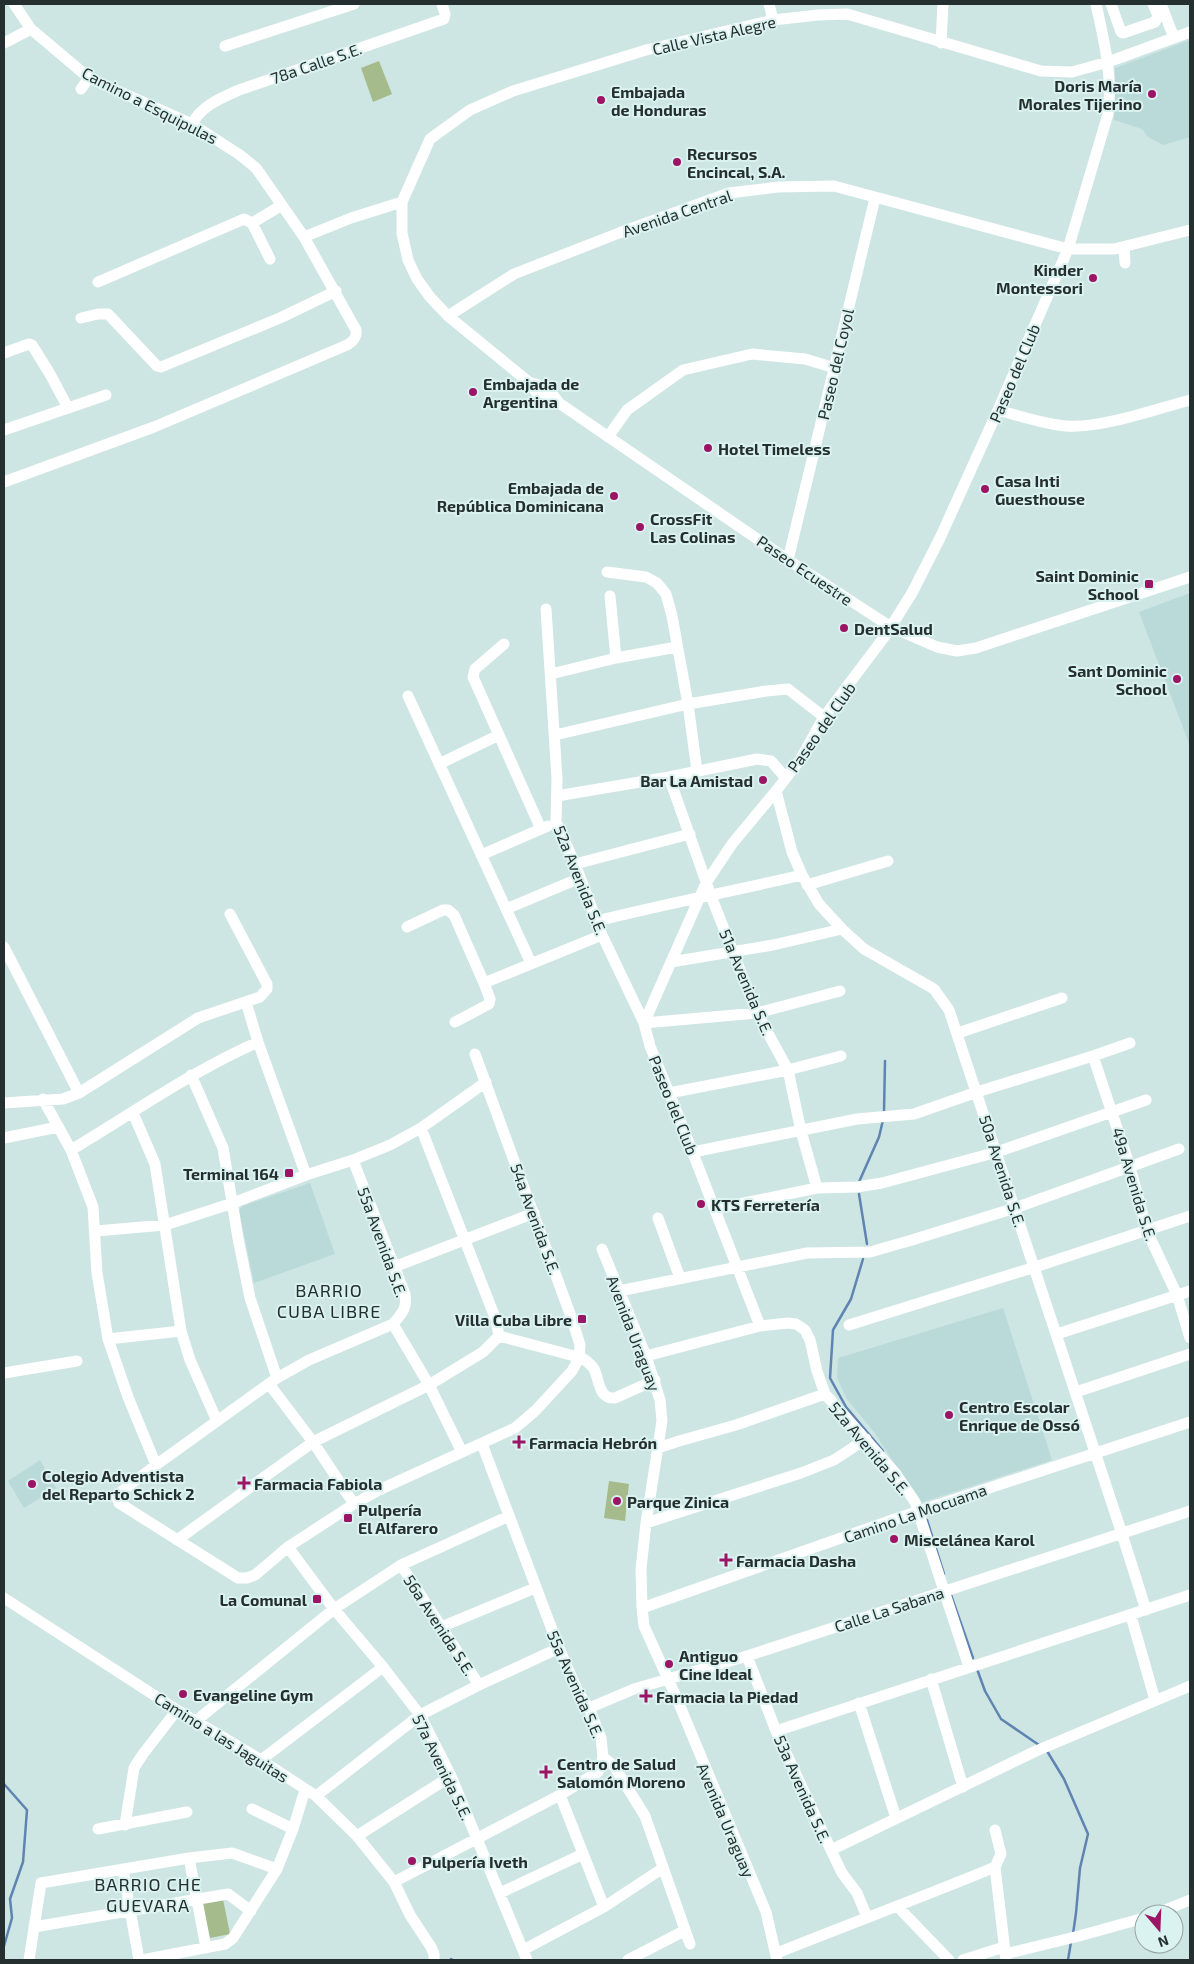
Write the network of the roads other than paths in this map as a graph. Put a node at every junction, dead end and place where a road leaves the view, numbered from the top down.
1 (14, 4) edge
2 (354, 4) edge
3 (769, 4) edge
4 (943, 4) edge
5 (1096, 4) edge
6 (1111, 4) edge
7 (1153, 4) edge
8 (1161, 4) edge
9 (444, 9) edge
10 (773, 20) junction
11 (31, 29) junction
12 (1190, 32) edge
13 (1174, 38) junction
14 (4, 43) edge
15 (941, 43) junction
16 (225, 46) dead end
17 (1108, 62) junction
18 (89, 78) junction
19 (81, 89) dead end
20 (192, 124) junction
21 (875, 198) junction
22 (402, 202) junction
23 (282, 205) junction
24 (252, 223) junction
25 (1190, 230) edge
26 (304, 237) junction
27 (1124, 247) junction
28 (1068, 249) junction
29 (270, 258) dead end
30 (1125, 263) dead end
31 (98, 282) dead end
32 (336, 291) junction
33 (448, 316) junction
34 (81, 318) dead end
35 (4, 353) edge
36 (835, 368) junction
37 (106, 395) dead end
38 (1190, 400) edge
39 (68, 408) junction
40 (998, 410) junction
41 (4, 430) edge
42 (608, 437) junction
43 (4, 482) edge
44 (788, 560) junction
45 (608, 572) dead end
46 (1190, 578) edge
47 (610, 596) dead end
48 (546, 609) dead end
49 (891, 627) junction
50 (504, 644) dead end
51 (678, 647) junction
52 (616, 658) junction
53 (551, 674) junction
54 (408, 696) dead end
55 (688, 704) junction
56 (824, 717) junction
57 (499, 735) junction
58 (555, 735) junction
59 (439, 764) junction
60 (697, 771) junction
61 (669, 777) junction
62 (786, 778) junction
63 (776, 791) junction
64 (557, 796) junction
65 (556, 822) junction
66 (541, 829) junction
67 (690, 834) junction
68 (481, 855) junction
69 (888, 861) dead end
70 (575, 864) junction
71 (580, 878) junction
72 (804, 880) junction
73 (706, 883) junction
74 (711, 896) junction
75 (698, 898) junction
76 (506, 909) junction
77 (230, 914) dead end
78 (597, 921) junction
79 (407, 927) dead end
80 (842, 929) junction
81 (602, 935) junction
82 (4, 947) edge
83 (733, 952) junction
84 (671, 962) junction
85 (531, 964) junction
86 (484, 984) junction
87 (840, 991) dead end
88 (1062, 998) dead end
89 (246, 1002) junction
90 (757, 1013) junction
91 (455, 1022) dead end
92 (644, 1023) junction
93 (958, 1033) junction
94 (258, 1042) junction
95 (1130, 1043) dead end
96 (475, 1054) dead end
97 (841, 1056) dead end
98 (1093, 1056) junction
99 (788, 1070) junction
100 (191, 1075) junction
101 (486, 1082) junction
102 (977, 1092) junction
103 (669, 1093) junction
104 (79, 1094) junction
105 (43, 1099) junction
106 (1146, 1100) dead end
107 (4, 1103) edge
108 (1112, 1111) junction
109 (133, 1113) junction
110 (58, 1127) junction
111 (421, 1128) junction
112 (800, 1131) junction
113 (4, 1138) edge
114 (1179, 1149) dead end
115 (71, 1150) junction
116 (693, 1152) junction
117 (997, 1152) junction
118 (353, 1160) junction
119 (1130, 1168) junction
120 (306, 1176) junction
121 (817, 1188) junction
122 (233, 1203) junction
123 (1015, 1208) junction
124 (715, 1209) junction
125 (534, 1212) junction
126 (1190, 1216) edge
127 (658, 1218) dead end
128 (165, 1224) junction
129 (96, 1231) junction
130 (1147, 1231) junction
131 (464, 1240) junction
132 (602, 1249) dead end
133 (394, 1267) junction
134 (1035, 1267) junction
135 (736, 1268) junction
136 (680, 1278) junction
137 (619, 1290) junction
138 (1190, 1290) edge
139 (1177, 1295) junction
140 (393, 1324) junction
141 (849, 1325) dead end
142 (760, 1326) junction
143 (181, 1331) junction
144 (1057, 1334) junction
145 (499, 1336) junction
146 (1190, 1338) edge
147 (108, 1339) junction
148 (1190, 1354) edge
149 (646, 1356) junction
150 (579, 1358) junction
151 (76, 1361) dead end
152 (4, 1373) edge
153 (654, 1380) junction
154 (273, 1381) junction
155 (429, 1385) junction
156 (1076, 1392) junction
157 (825, 1394) junction
158 (217, 1421) junction
159 (1190, 1422) edge
160 (866, 1440) junction
161 (313, 1442) junction
162 (482, 1444) junction
163 (658, 1448) junction
164 (462, 1452) junction
165 (1096, 1452) junction
166 (156, 1465) junction
167 (354, 1504) junction
168 (1190, 1510) edge
169 (918, 1512) junction
170 (510, 1516) junction
171 (646, 1523) junction
172 (1122, 1534) junction
173 (176, 1540) junction
174 (288, 1547) junction
175 (401, 1565) junction
176 (535, 1588) junction
177 (944, 1591) junction
178 (1190, 1595) edge
179 (4, 1598) edge
180 (642, 1608) junction
181 (334, 1609) junction
182 (1146, 1610) junction
183 (1131, 1616) junction
184 (441, 1627) junction
185 (559, 1648) junction
186 (747, 1656) junction
187 (383, 1667) junction
188 (969, 1667) junction
189 (668, 1679) junction
190 (931, 1680) junction
191 (479, 1685) junction
192 (1190, 1686) edge
193 (1155, 1700) junction
194 (859, 1703) junction
195 (589, 1708) junction
196 (177, 1710) junction
197 (420, 1715) junction
198 (197, 1720) junction
199 (776, 1731) junction
200 (603, 1757) junction
201 (261, 1760) junction
202 (451, 1776) junction
203 (963, 1786) junction
204 (305, 1790) junction
205 (560, 1795) junction
206 (316, 1796) junction
207 (252, 1809) dead end
208 (187, 1812) dead end
209 (896, 1818) junction
210 (125, 1825) junction
211 (98, 1829) dead end
212 (293, 1829) junction
213 (994, 1830) dead end
214 (357, 1836) junction
215 (477, 1838) junction
216 (830, 1850) junction
217 (583, 1854) junction
218 (189, 1858) junction
219 (995, 1867) junction
220 (663, 1868) junction
221 (277, 1869) junction
222 (122, 1870) junction
223 (394, 1882) junction
224 (500, 1893) junction
225 (197, 1899) junction
226 (604, 1907) junction
227 (898, 1907) junction
228 (130, 1910) junction
229 (252, 1911) junction
230 (867, 1917) junction
231 (1134, 1921) edge
232 (34, 1927) junction
233 (684, 1931) junction
234 (690, 1944) dead end
235 (206, 1948) junction
236 (1005, 1954) edge
237 (525, 1955) edge
238 (777, 1957) edge
239 (29, 1960) edge
240 (140, 1960) edge
241 (434, 1960) edge
242 (628, 1960) edge
243 (949, 1960) edge
244 (963, 1960) edge

1 - 11 street, Camino a Esquipulas
2 - 16 street
3 - 10 street
4 - 15 street
5 - 17 street, Paseo del Club
6 - 7 street
8 - 13 street
9 - 20 street, 78a Calle S.E.
10 - 15 street, Calle Vista Alegre
10 - 22 street, Calle Vista Alegre
11 - 14 street
11 - 18 street, Camino a Esquipulas
12 - 13 street, Calle Vista Alegre
13 - 17 street, Calle Vista Alegre
15 - 17 street, Calle Vista Alegre
17 - 28 street, Paseo del Club
18 - 19 street
18 - 20 street, Camino a Esquipulas
20 - 23 street, Camino a Esquipulas
21 - 28 street, Avenida Central
21 - 33 street, Avenida Central
21 - 36 street, Paseo del Coyol
22 - 26 street
22 - 33 street, Paseo Ecuestre
23 - 24 street
23 - 26 street, Camino a Esquipulas
24 - 29 street
24 - 31 street
25 - 27 street, Avenida Central
26 - 32 street, Camino a Esquipulas
27 - 28 street, Avenida Central
27 - 30 street
28 - 40 street, Paseo del Club
32 - 34 street
32 - 43 street, Camino a Esquipulas
33 - 42 street, Paseo Ecuestre
35 - 39 street
36 - 42 street
36 - 44 street, Paseo del Coyol
37 - 39 street
38 - 40 street
39 - 41 street
40 - 49 street, Paseo del Club
42 - 44 street, Paseo Ecuestre
44 - 49 street, Paseo Ecuestre
45 - 51 street
46 - 49 street, Paseo Ecuestre
47 - 52 street
48 - 53 street, 52a Avenida S.E.
49 - 56 street, Paseo del Club
50 - 57 street
51 - 52 street
51 - 55 street
52 - 53 street
53 - 58 street, 52a Avenida S.E.
54 - 59 street
55 - 56 street
55 - 58 street
55 - 60 street
56 - 62 street, Paseo del Club
57 - 59 street
57 - 66 street
58 - 64 street, 52a Avenida S.E.
59 - 68 street
60 - 61 street
60 - 62 street
61 - 64 street
61 - 67 street, 51a Avenida S.E.
62 - 63 street, Paseo del Club
63 - 72 street, 50a Avenida S.E.
63 - 73 street, Paseo del Club
64 - 65 street, 52a Avenida S.E.
65 - 66 street
65 - 70 street, 52a Avenida S.E.
66 - 68 street
67 - 70 street
67 - 73 street, 51a Avenida S.E.
68 - 76 street
69 - 72 street
70 - 71 street, 52a Avenida S.E.
71 - 76 street
71 - 78 street, 52a Avenida S.E.
72 - 74 street
72 - 80 street, 50a Avenida S.E.
73 - 74 street, 51a Avenida S.E.
73 - 75 street, Paseo del Club
74 - 75 street
74 - 83 street, 51a Avenida S.E.
75 - 78 street
75 - 84 street, Paseo del Club
76 - 85 street
77 - 89 street
78 - 81 street, 52a Avenida S.E.
79 - 86 street
80 - 83 street
80 - 93 street, 50a Avenida S.E.
81 - 85 street
81 - 92 street, 52a Avenida S.E.
82 - 104 street
83 - 84 street
83 - 90 street, 51a Avenida S.E.
84 - 92 street, Paseo del Club
85 - 86 street
86 - 91 street
87 - 90 street
88 - 93 street
89 - 94 street
89 - 104 street
90 - 92 street
90 - 99 street, 51a Avenida S.E.
92 - 103 street, Paseo del Club
93 - 102 street, 50a Avenida S.E.
94 - 100 street
94 - 120 street
95 - 98 street
96 - 101 street, 54a Avenida S.E.
97 - 99 street
98 - 102 street
98 - 108 street, 49a Avenida S.E.
99 - 103 street
99 - 112 street, 51a Avenida S.E.
100 - 109 street
100 - 122 street
101 - 111 street
101 - 125 street, 54a Avenida S.E.
102 - 112 street
102 - 117 street, 50a Avenida S.E.
103 - 116 street, Paseo del Club
104 - 105 street
105 - 107 street
105 - 110 street
106 - 108 street
108 - 117 street
108 - 119 street, 49a Avenida S.E.
109 - 115 street
109 - 128 street
110 - 113 street
110 - 115 street
111 - 118 street
111 - 131 street
112 - 116 street
112 - 121 street, 51a Avenida S.E.
114 - 119 street
115 - 129 street
116 - 124 street, Paseo del Club
117 - 121 street
117 - 123 street, 50a Avenida S.E.
118 - 120 street
118 - 133 street, 55a Avenida S.E.
119 - 123 street
119 - 130 street, 49a Avenida S.E.
120 - 122 street
121 - 124 street
122 - 128 street
122 - 154 street
123 - 134 street, 50a Avenida S.E.
123 - 135 street
124 - 135 street, Paseo del Club
125 - 131 street
125 - 150 street, 54a Avenida S.E.
126 - 130 street
127 - 136 street
128 - 129 street
128 - 143 street
129 - 147 street
130 - 134 street
130 - 139 street, 49a Avenida S.E.
131 - 133 street
131 - 145 street
132 - 137 street, Avenida Uraguay
133 - 140 street, 55a Avenida S.E.
134 - 141 street
134 - 144 street, 50a Avenida S.E.
135 - 136 street
135 - 142 street, Paseo del Club
136 - 137 street
137 - 149 street, Avenida Uraguay
138 - 139 street
139 - 144 street
139 - 146 street, 49a Avenida S.E.
140 - 154 street
140 - 155 street, 55a Avenida S.E.
142 - 149 street, 52a Avenida S.E.
142 - 157 street, 52a Avenida S.E.
143 - 147 street
143 - 158 street
144 - 156 street, 50a Avenida S.E.
145 - 150 street
145 - 155 street
147 - 166 street
148 - 156 street
149 - 153 street, Avenida Uraguay
150 - 153 street
150 - 162 street
151 - 152 street
153 - 163 street, Avenida Uraguay
154 - 158 street
154 - 161 street
155 - 161 street
155 - 164 street, 55a Avenida S.E.
156 - 165 street, 50a Avenida S.E.
157 - 160 street, 52a Avenida S.E.
157 - 163 street
158 - 166 street
159 - 165 street, Camino La Mocuama
160 - 169 street, 52a Avenida S.E.
160 - 171 street
161 - 167 street
161 - 173 street
162 - 164 street
162 - 170 street, 55a Avenida S.E.
163 - 171 street, Avenida Uraguay
164 - 167 street
165 - 169 street, Camino La Mocuama
165 - 172 street, 50a Avenida S.E.
166 - 173 street
167 - 174 street
168 - 172 street, Calle La Sabana
169 - 177 street, 52a Avenida S.E.
169 - 180 street, Camino La Mocuama
170 - 175 street
170 - 176 street, 55a Avenida S.E.
171 - 180 street, Avenida Uraguay
172 - 177 street, Calle La Sabana
172 - 182 street, 50a Avenida S.E.
173 - 174 street
174 - 181 street, 57a Avenida S.E.
175 - 181 street
175 - 184 street, 56a Avenida S.E.
176 - 184 street
176 - 185 street, 55a Avenida S.E.
177 - 186 street, Calle La Sabana
177 - 188 street, 52a Avenida S.E.
178 - 182 street
179 - 196 street, Camino a las Jaguitas
180 - 189 street, Avenida Uraguay
181 - 187 street, 57a Avenida S.E.
181 - 198 street
182 - 183 street
183 - 188 street
183 - 193 street
184 - 191 street, 56a Avenida S.E.
185 - 191 street
185 - 195 street, 55a Avenida S.E.
186 - 189 street, Calle La Sabana
186 - 199 street, 53a Avenida S.E.
187 - 197 street, 57a Avenida S.E.
187 - 201 street
188 - 190 street
189 - 195 street, Calle La Sabana
189 - 238 street, Avenida Uraguay
190 - 194 street
190 - 203 street
191 - 197 street
192 - 193 street
193 - 203 street
194 - 199 street
194 - 209 street
195 - 200 street, 55a Avenida S.E.
196 - 198 street, Camino a las Jaguitas
196 - 210 street
197 - 202 street, 57a Avenida S.E.
197 - 206 street
198 - 201 street, Camino a las Jaguitas
199 - 216 street, 53a Avenida S.E.
200 - 205 street
200 - 220 street, 55a Avenida S.E.
201 - 204 street, Camino a las Jaguitas
202 - 214 street
202 - 215 street, 57a Avenida S.E.
203 - 209 street
204 - 206 street, Camino a las Jaguitas
204 - 212 street
205 - 215 street
205 - 217 street
206 - 214 street, Camino a las Jaguitas
207 - 212 street
208 - 210 street
209 - 216 street
210 - 211 street
212 - 221 street
213 - 219 street
214 - 223 street, Camino a las Jaguitas
215 - 223 street
215 - 224 street, 57a Avenida S.E.
216 - 230 street, 53a Avenida S.E.
217 - 224 street
217 - 226 street
218 - 221 street
218 - 222 street
218 - 225 street
219 - 227 street
219 - 236 street
220 - 226 street
220 - 233 street, 55a Avenida S.E.
221 - 229 street
222 - 228 street
222 - 232 street
223 - 241 street, Camino a las Jaguitas
224 - 237 street, 57a Avenida S.E.
225 - 228 street
225 - 229 street
225 - 235 street
226 - 237 street
227 - 230 street
227 - 243 street
228 - 232 street
228 - 240 street
229 - 235 street
230 - 238 street
231 - 236 street
232 - 239 street
233 - 234 street, 55a Avenida S.E.
233 - 242 street
235 - 240 street
236 - 244 street

